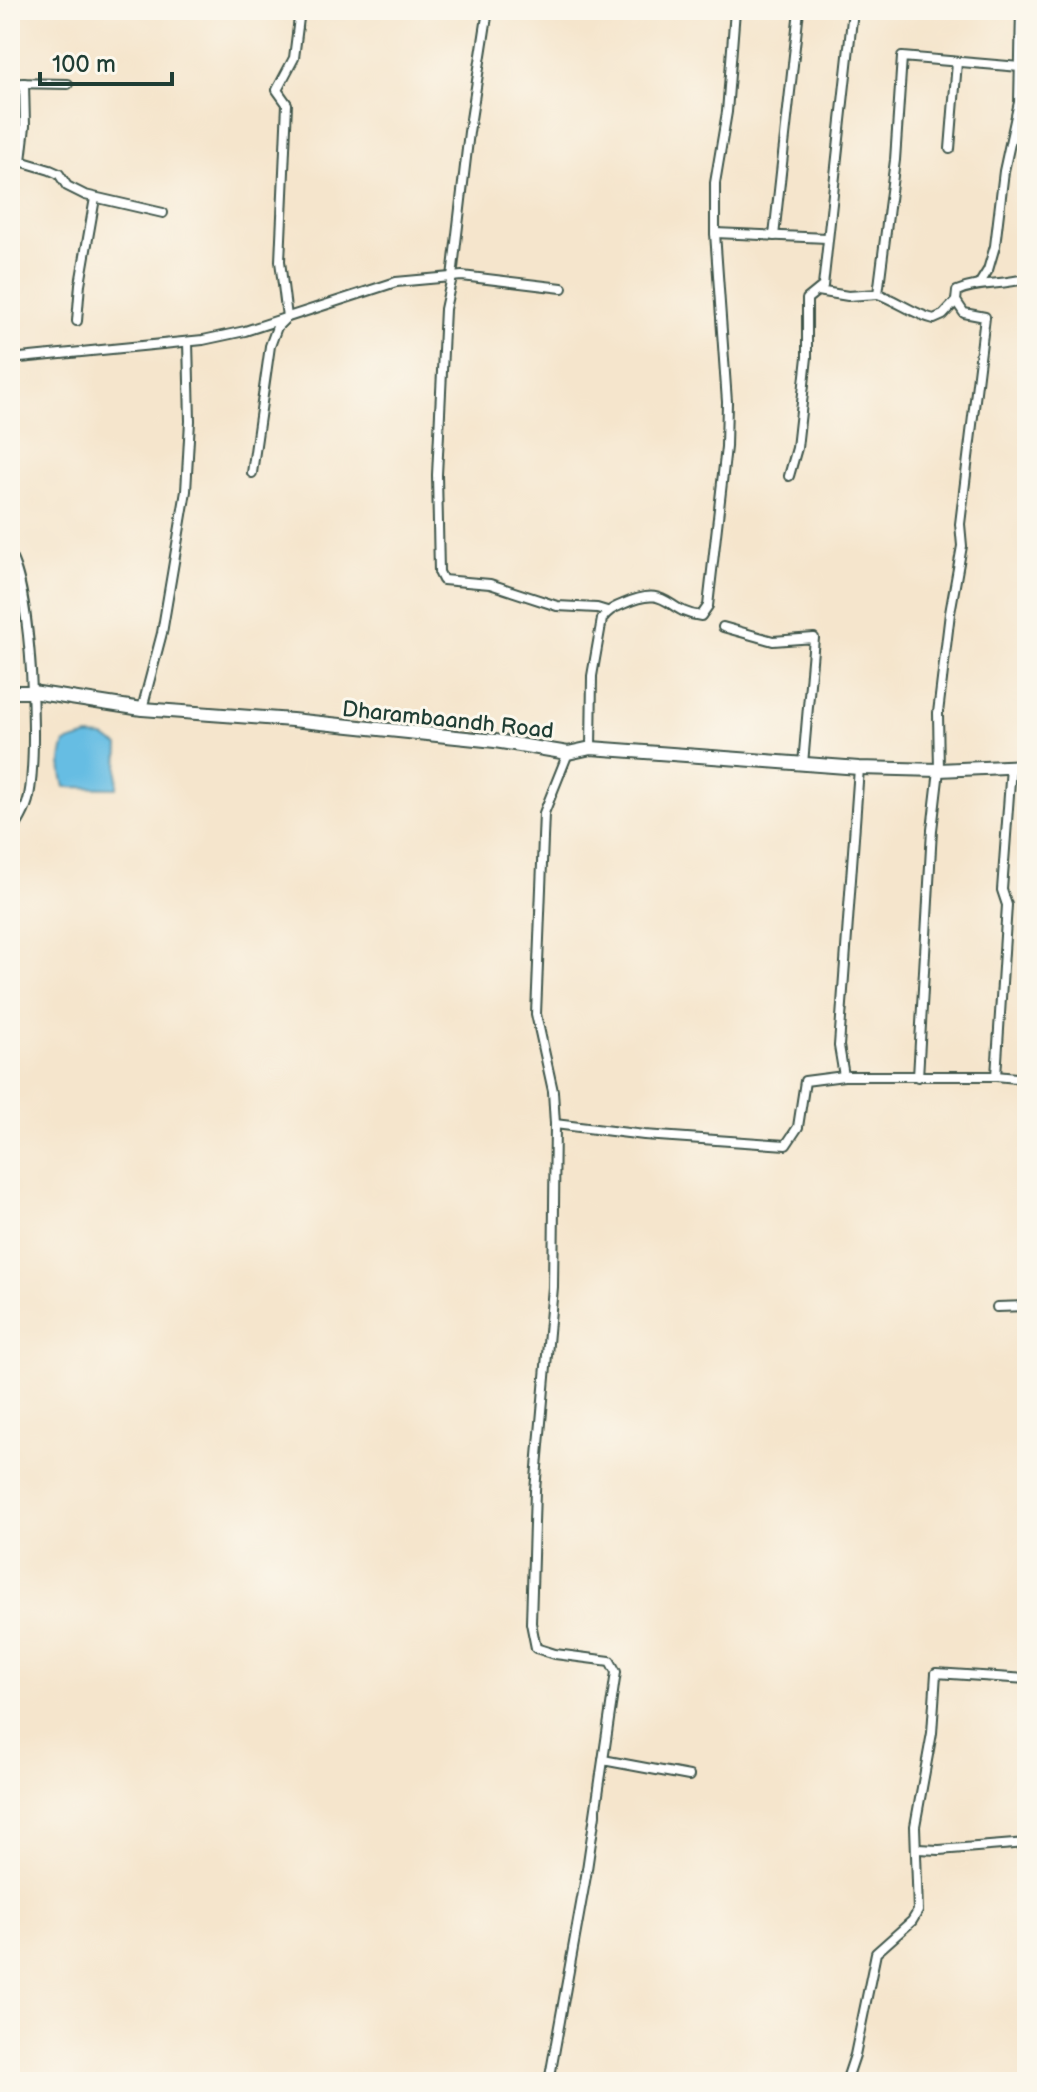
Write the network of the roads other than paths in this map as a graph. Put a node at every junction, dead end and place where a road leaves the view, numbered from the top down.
1 (300, 10) edge
2 (488, 10) edge
3 (735, 10) edge
4 (799, 10) edge
5 (853, 10) edge
6 (1021, 10) edge
7 (957, 62) junction
8 (1020, 67) junction
9 (10, 83) edge
10 (24, 83) junction
11 (68, 84) dead end
12 (950, 149) dead end
13 (10, 158) edge
14 (21, 161) junction
15 (95, 198) junction
16 (163, 213) dead end
17 (715, 233) junction
18 (774, 236) junction
19 (827, 238) junction
20 (452, 277) junction
21 (1027, 278) edge
22 (980, 283) junction
23 (562, 288) dead end
24 (818, 291) junction
25 (878, 294) junction
26 (956, 301) junction
27 (287, 317) junction
28 (77, 321) dead end
29 (188, 342) junction
30 (10, 359) edge
31 (252, 473) dead end
32 (789, 476) dead end
33 (10, 555) edge
34 (607, 611) junction
35 (723, 627) dead end
36 (10, 692) edge
37 (32, 692) junction
38 (142, 709) junction
39 (591, 748) junction
40 (568, 753) junction
41 (803, 764) junction
42 (1027, 766) edge
43 (1011, 767) junction
44 (859, 768) junction
45 (939, 770) junction
46 (10, 835) edge
47 (844, 1076) junction
48 (996, 1076) junction
49 (918, 1077) junction
50 (1027, 1079) edge
51 (555, 1124) junction
52 (1027, 1306) edge
53 (997, 1307) dead end
54 (1027, 1679) edge
55 (603, 1760) junction
56 (689, 1776) dead end
57 (1027, 1843) edge
58 (917, 1849) junction
59 (549, 2082) edge
60 (846, 2082) edge

1 - 27 street
2 - 20 street
3 - 17 street
4 - 18 street
5 - 19 street
6 - 8 street
7 - 8 street
7 - 12 street
7 - 25 street
8 - 22 street
9 - 10 street
10 - 11 street
10 - 14 street
13 - 14 street
14 - 15 street
15 - 16 street
15 - 28 street
17 - 18 street
17 - 34 street
18 - 19 street
19 - 24 street
20 - 23 street
20 - 27 street
20 - 34 street
21 - 22 street
22 - 26 street
24 - 25 street
24 - 32 street
25 - 26 street
26 - 45 street
27 - 29 street
27 - 31 street
29 - 30 street
29 - 38 street
33 - 37 street
34 - 39 street
35 - 41 street
36 - 37 main road, Dharambaandh Road
37 - 38 main road, Dharambaandh Road
37 - 46 street
38 - 40 main road, Dharambaandh Road
39 - 40 main road, Dharambaandh Road
39 - 41 main road, Dharambaandh Road
40 - 51 street
41 - 44 main road, Dharambaandh Road
42 - 43 main road, Dharambaandh Road
43 - 45 main road, Dharambaandh Road
43 - 48 street
44 - 45 main road, Dharambaandh Road
44 - 47 street
45 - 49 street
47 - 49 street
47 - 51 street
48 - 49 street
48 - 50 street
51 - 55 street
52 - 53 street
54 - 58 street
55 - 56 street
55 - 59 street
57 - 58 street
58 - 60 street

